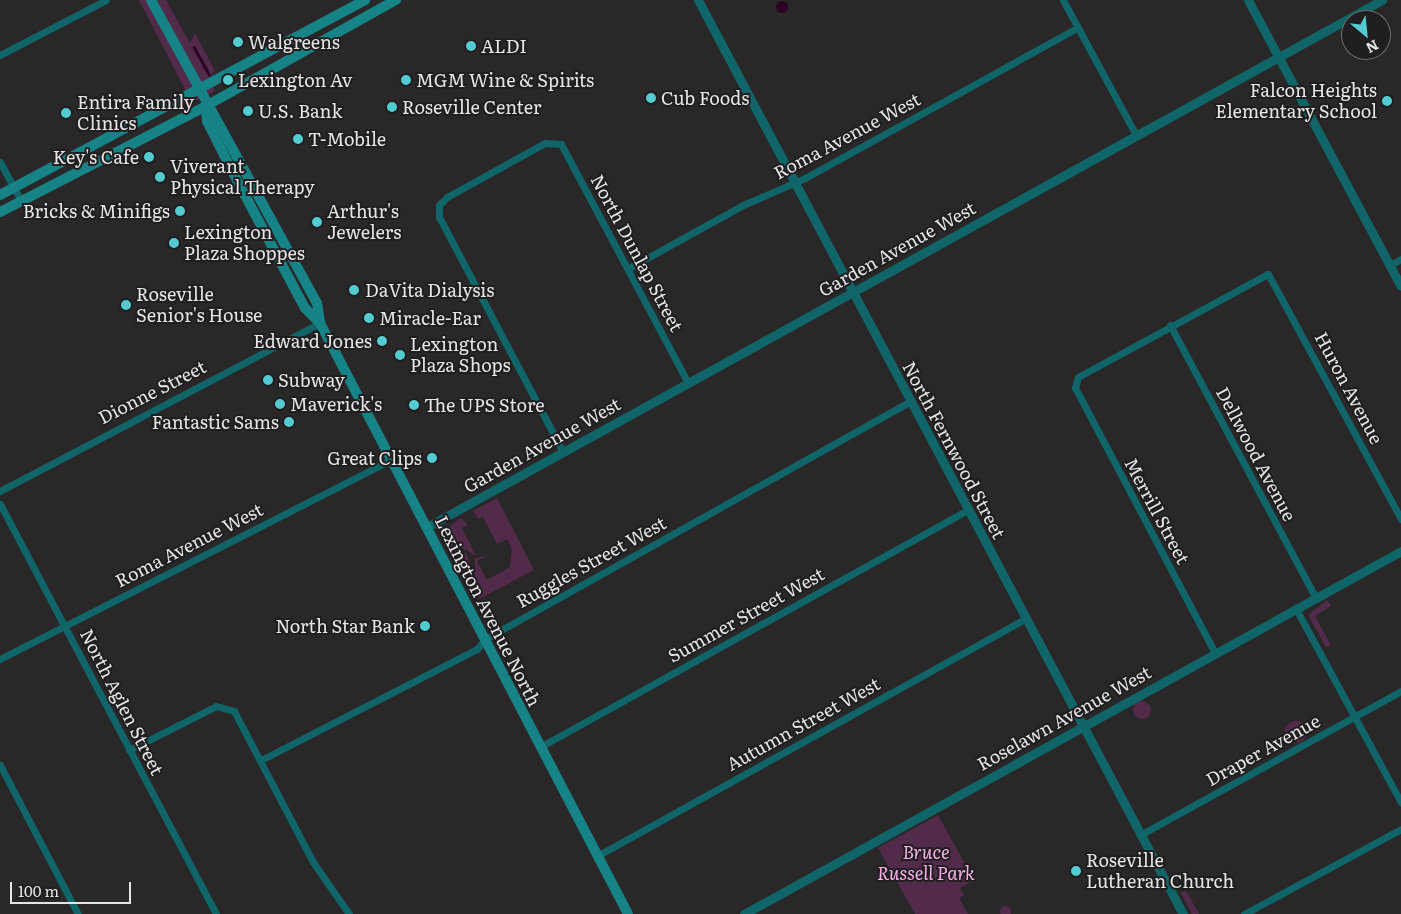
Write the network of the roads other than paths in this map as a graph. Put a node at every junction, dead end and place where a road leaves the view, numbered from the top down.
1 (106, 0) edge
2 (151, 0) edge
3 (364, 0) edge
4 (396, 0) edge
5 (698, 0) edge
6 (1063, 0) edge
7 (1248, 0) edge
8 (1382, 0) edge
9 (1077, 28) junction
10 (0, 55) edge
11 (1279, 58) junction
12 (199, 91) junction
13 (206, 106) junction
14 (1136, 135) junction
15 (0, 162) edge
16 (795, 184) junction
17 (13, 188) junction
18 (0, 195) edge
19 (21, 201) junction
20 (0, 212) edge
21 (1401, 259) edge
22 (1390, 265) junction
23 (629, 268) junction
24 (1401, 286) edge
25 (852, 292) junction
26 (320, 323) junction
27 (1170, 325) junction
28 (688, 382) junction
29 (910, 401) junction
30 (563, 452) junction
31 (392, 459) junction
32 (0, 490) edge
33 (0, 504) edge
34 (967, 510) junction
35 (1401, 519) edge
36 (427, 527) junction
37 (1401, 551) edge
38 (1316, 598) junction
39 (1296, 609) junction
40 (1024, 619) junction
41 (66, 625) junction
42 (485, 638) junction
43 (1215, 653) junction
44 (0, 659) edge
45 (1401, 691) edge
46 (1355, 716) junction
47 (1082, 726) junction
48 (540, 747) junction
49 (129, 750) junction
50 (262, 760) junction
51 (0, 765) edge
52 (1401, 802) edge
53 (1401, 829) edge
54 (1140, 835) junction
55 (597, 856) junction
56 (78, 914) edge
57 (216, 914) edge
58 (349, 914) edge
59 (628, 914) edge
60 (744, 914) edge
61 (1183, 914) edge
62 (1244, 914) edge

1 - 10 street
2 - 12 main road, Lexington Avenue North
3 - 12 main road
4 - 13 main road
5 - 16 street, North Fernwood Street
6 - 9 street
7 - 11 street
8 - 11 street, Garden Avenue West
9 - 14 street
9 - 16 street, Roma Avenue West
11 - 14 street, Garden Avenue West
11 - 22 street
12 - 13 main road, Lexington Avenue North
12 - 17 main road
13 - 19 main road
13 - 26 main road, Lexington Avenue North
14 - 25 street, Garden Avenue West
15 - 17 street
16 - 23 street, Roma Avenue West
16 - 25 street, North Fernwood Street
17 - 18 main road
17 - 19 street
19 - 20 main road
21 - 22 street
22 - 24 street
23 - 28 street, North Dunlap Street
23 - 30 street, North Dunlap Street
25 - 28 street, Garden Avenue West
25 - 29 street, North Fernwood Street
26 - 31 main road, Lexington Avenue North
26 - 32 street, Dionne Street
27 - 35 street, Huron Avenue
27 - 38 street, Dellwood Avenue
27 - 43 street, Merrill Street
28 - 30 street, Garden Avenue West
29 - 34 street, North Fernwood Street
29 - 42 street, Ruggles Street West
30 - 36 street, Garden Avenue West
31 - 36 main road, Lexington Avenue North
31 - 41 street, Roma Avenue West
33 - 41 street, North Aglen Street
34 - 40 street, North Fernwood Street
34 - 48 street, Summer Street West
36 - 42 main road, Lexington Avenue North
37 - 38 street, Roselawn Avenue West
38 - 39 street, Roselawn Avenue West
39 - 43 street, Roselawn Avenue West
39 - 46 street
40 - 47 street, North Fernwood Street
40 - 55 street, Autumn Street West
41 - 44 street, Roma Avenue West
41 - 49 street, North Aglen Street
42 - 48 main road, Lexington Avenue North
42 - 50 street, Ruggles Street West
43 - 47 street, Roselawn Avenue West
45 - 46 street, Draper Avenue
46 - 52 street
46 - 54 street, Draper Avenue
47 - 54 street, North Fernwood Street
47 - 60 street, Roselawn Avenue West
48 - 55 main road, Lexington Avenue North
49 - 50 street
49 - 57 street, North Aglen Street
50 - 58 street
51 - 56 street
53 - 62 street
54 - 61 street, North Fernwood Street
55 - 59 main road, Lexington Avenue North

